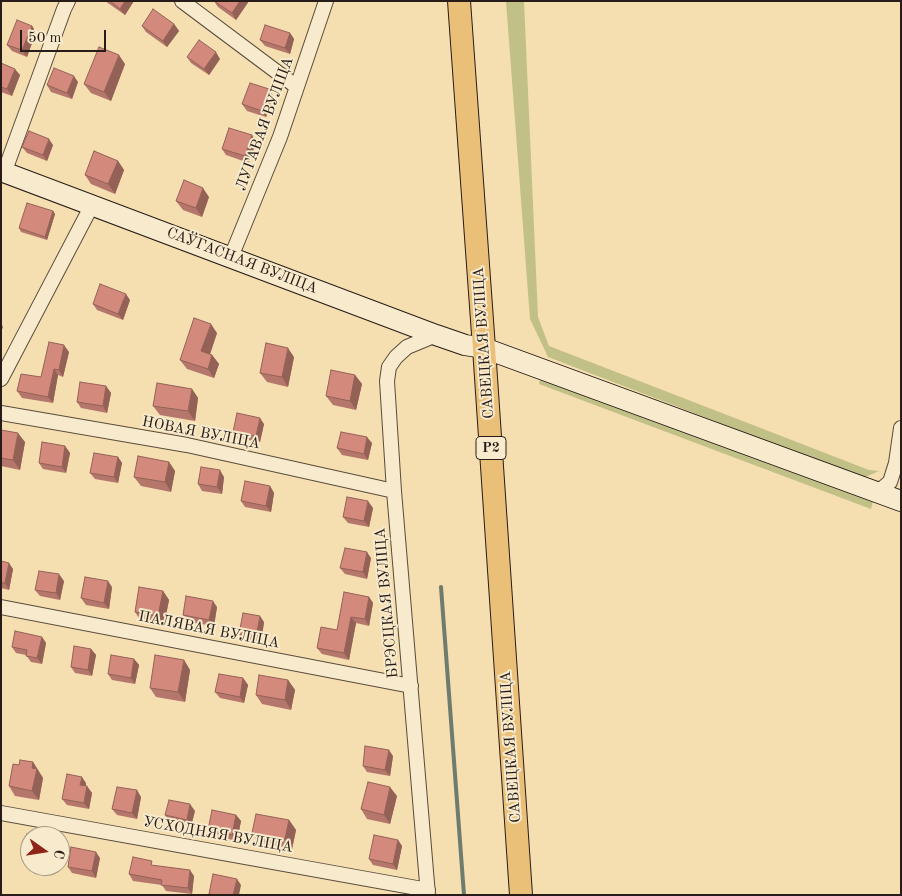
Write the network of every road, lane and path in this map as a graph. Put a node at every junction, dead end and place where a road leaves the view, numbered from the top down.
1 (68, 1) edge
2 (182, 1) edge
3 (326, 1) edge
4 (459, 1) edge
5 (297, 87) junction
6 (3, 172) edge
7 (92, 205) junction
8 (232, 257) junction
9 (436, 335) junction
10 (484, 348) junction
11 (2, 375) edge
12 (1, 413) edge
13 (901, 428) edge
14 (394, 492) junction
15 (878, 492) junction
16 (901, 501) edge
17 (1, 607) edge
18 (411, 686) junction
19 (1, 813) edge
20 (428, 892) edge
21 (521, 895) edge

1 - 6 street
2 - 5 street
3 - 5 street, ЛУГАВАЯ ВУЛІЦА
4 - 10 main road, САВЕЦКАЯ ВУЛІЦА / Р2
5 - 8 street, ЛУГАВАЯ ВУЛІЦА
6 - 7 street, САЎГАСНАЯ ВУЛІЦА
7 - 8 street, САЎГАСНАЯ ВУЛІЦА
7 - 11 street
8 - 9 street, САЎГАСНАЯ ВУЛІЦА
9 - 10 street, САЎГАСНАЯ ВУЛІЦА
9 - 14 street, БРЭСЦКАЯ ВУЛІЦА
10 - 15 street, САЎГАСНАЯ ВУЛІЦА
10 - 21 main road, САВЕЦКАЯ ВУЛІЦА / Р2
12 - 14 street, НОВАЯ ВУЛІЦА
13 - 15 street
14 - 18 street, БРЭСЦКАЯ ВУЛІЦА
15 - 16 street, САЎГАСНАЯ ВУЛІЦА
17 - 18 street, ПАЛЯВАЯ ВУЛІЦА
18 - 20 street, БРЭСЦКАЯ ВУЛІЦА
19 - 20 street, УСХОДНЯЯ ВУЛІЦА

